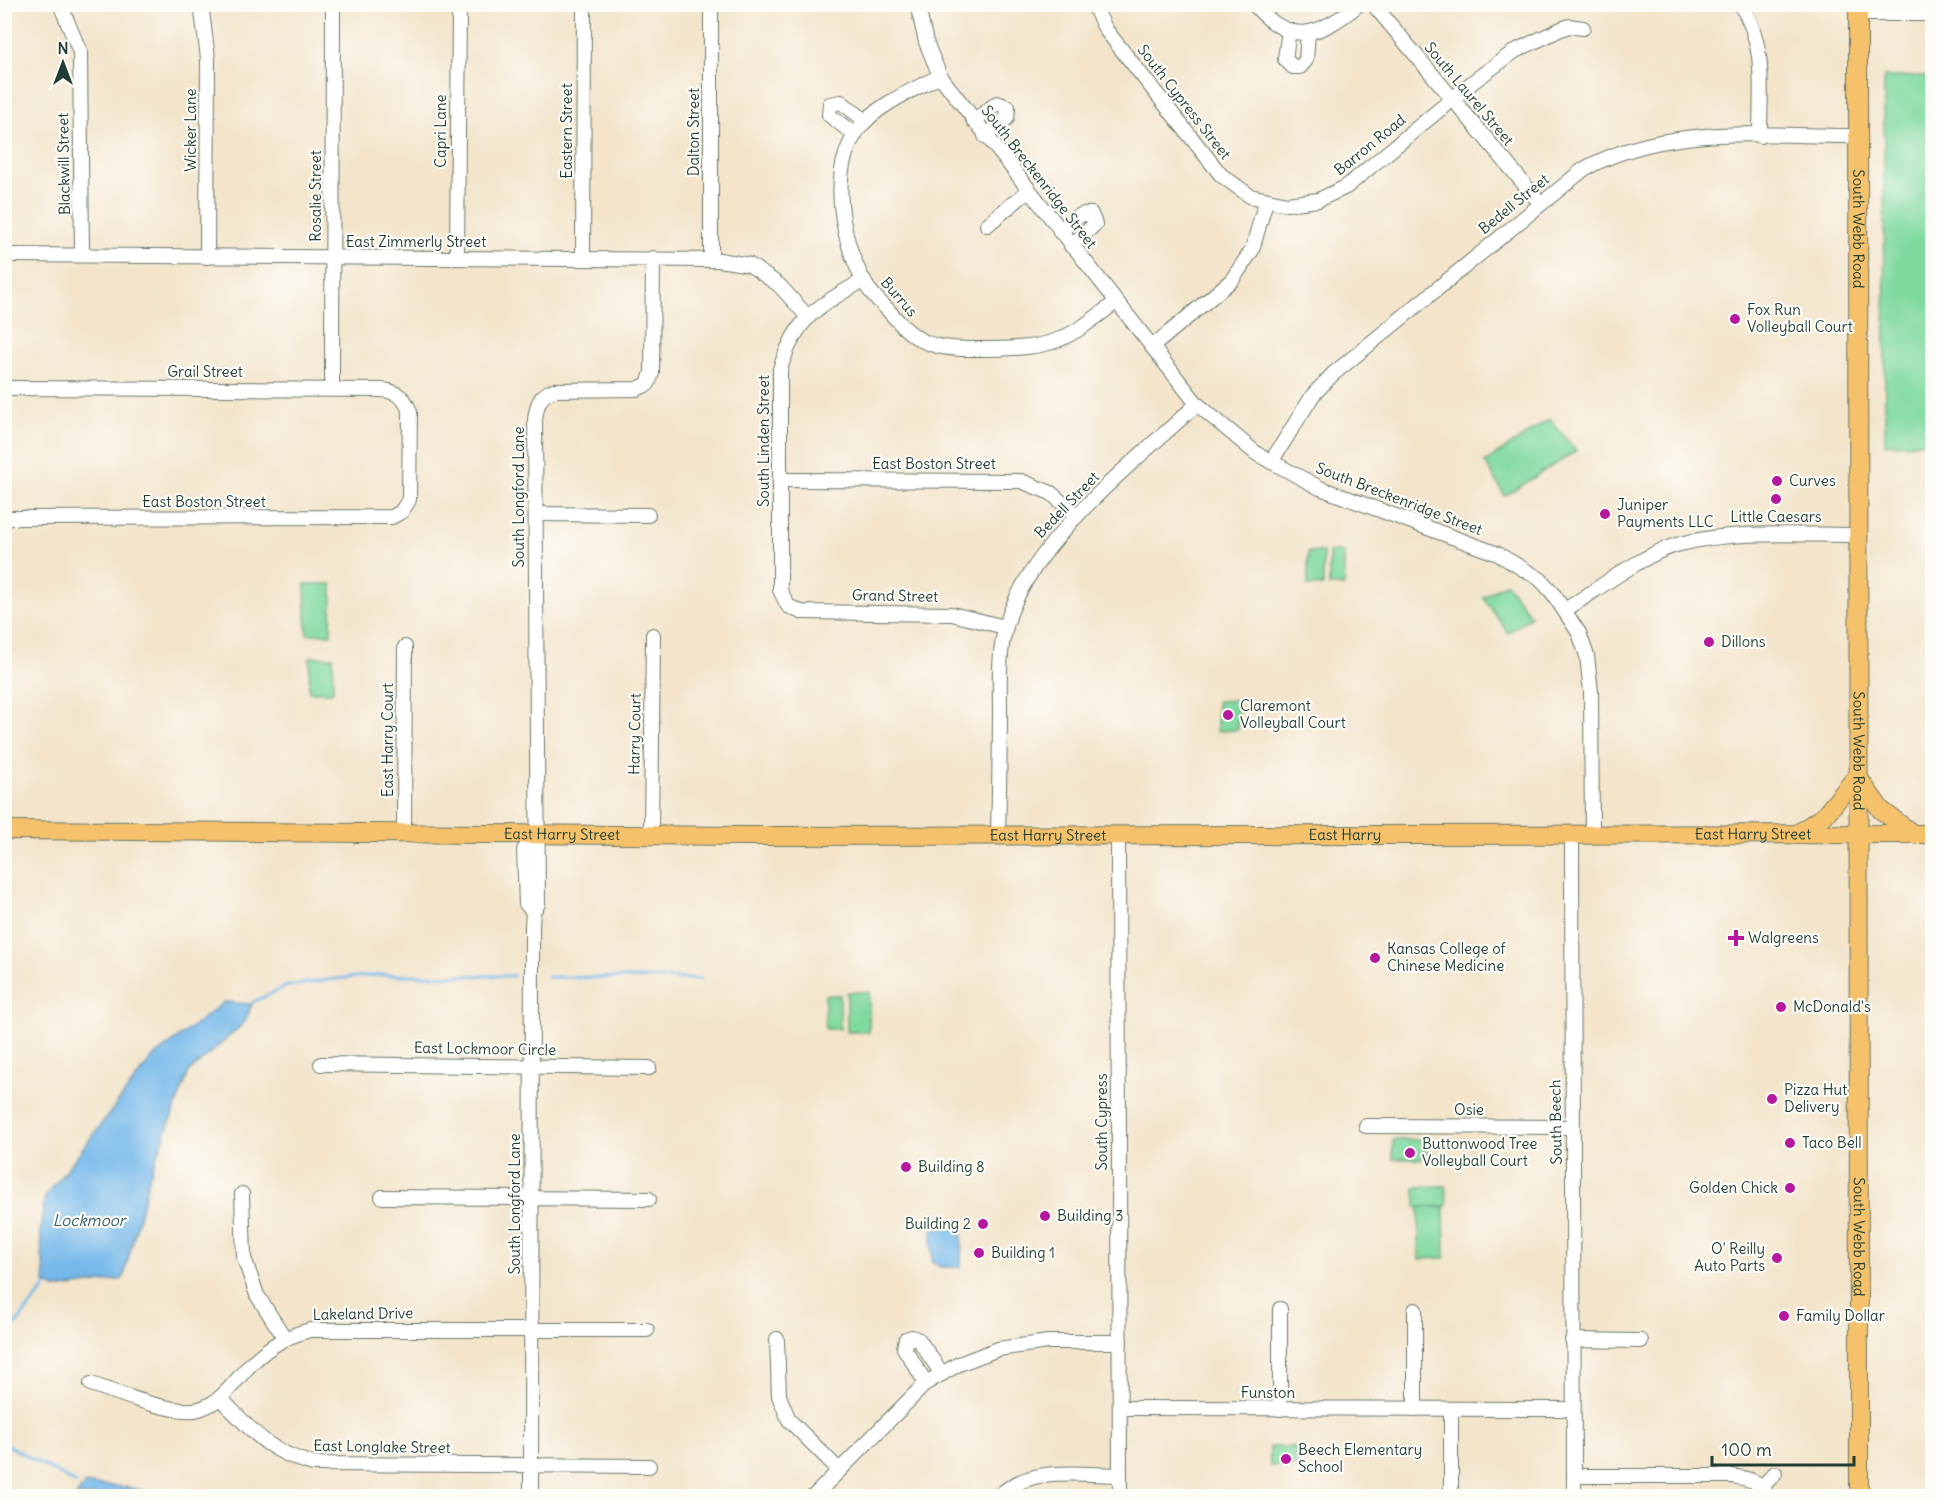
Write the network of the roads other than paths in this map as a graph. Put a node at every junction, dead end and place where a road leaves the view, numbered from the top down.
1 (60, 4) edge
2 (201, 4) edge
3 (333, 4) edge
4 (459, 4) edge
5 (584, 4) edge
6 (711, 4) edge
7 (917, 4) edge
8 (1093, 4) edge
9 (1254, 4) edge
10 (1359, 4) edge
11 (1373, 4) edge
12 (1740, 4) edge
13 (1858, 9) edge
14 (1932, 14) edge
15 (1583, 28) dead end
16 (1288, 30) junction
17 (1308, 33) junction
18 (940, 76) junction
19 (1452, 100) junction
20 (866, 121) junction
21 (974, 122) junction
22 (855, 135) junction
23 (985, 136) junction
24 (1760, 136) junction
25 (1857, 136) junction
26 (1028, 191) junction
27 (1266, 201) junction
28 (1539, 203) junction
29 (987, 225) dead end
30 (1060, 231) junction
31 (1071, 246) junction
32 (4, 255) edge
33 (82, 255) junction
34 (207, 256) junction
35 (332, 258) junction
36 (457, 258) junction
37 (583, 258) junction
38 (653, 258) junction
39 (711, 260) junction
40 (864, 280) junction
41 (1116, 302) junction
42 (807, 316) junction
43 (1152, 347) junction
44 (4, 388) edge
45 (332, 388) junction
46 (1197, 404) junction
47 (1271, 462) junction
48 (780, 480) junction
49 (402, 512) joint
50 (536, 514) junction
51 (648, 515) dead end
52 (1077, 516) junction
53 (4, 518) edge
54 (1857, 535) junction
55 (786, 603) joint
56 (1565, 610) junction
57 (1005, 627) junction
58 (653, 635) dead end
59 (405, 647) dead end
60 (1857, 776) junction
61 (4, 830) edge
62 (405, 833) junction
63 (537, 834) junction
64 (1797, 834) junction
65 (1857, 834) junction
66 (1913, 834) junction
67 (1932, 834) edge
68 (651, 835) junction
69 (1572, 835) junction
70 (1592, 835) junction
71 (998, 836) junction
72 (1118, 836) junction
73 (321, 1064) dead end
74 (532, 1066) junction
75 (649, 1068) dead end
76 (1366, 1126) dead end
77 (1572, 1127) junction
78 (242, 1194) dead end
79 (382, 1197) dead end
80 (532, 1198) junction
81 (649, 1199) dead end
82 (1280, 1309) dead end
83 (1415, 1310) dead end
84 (532, 1329) junction
85 (647, 1330) dead end
86 (284, 1337) junction
87 (777, 1339) dead end
88 (1572, 1340) junction
89 (1641, 1341) dead end
90 (1120, 1342) junction
91 (942, 1374) junction
92 (926, 1383) junction
93 (91, 1384) dead end
94 (220, 1398) junction
95 (1120, 1408) junction
96 (1280, 1409) junction
97 (1415, 1409) junction
98 (1451, 1409) junction
99 (1572, 1409) junction
100 (531, 1465) junction
101 (649, 1466) dead end
102 (838, 1469) junction
103 (1775, 1473) dead end
104 (1120, 1475) junction
105 (1574, 1476) junction
106 (1766, 1491) edge
107 (531, 1497) edge
108 (814, 1497) edge
109 (999, 1497) edge
110 (1120, 1497) edge
111 (1451, 1497) edge
112 (1574, 1497) edge
113 (1859, 1497) edge

1 - 33 street, Blackwill Street
2 - 34 street, Wicker Lane
3 - 35 street, Rosalie Street
4 - 36 street, Capri Lane
5 - 37 street, Eastern Street
6 - 39 street, Dalton Street
7 - 18 street, South Breckenridge Street
8 - 27 street, South Cypress Street
9 - 16 street
10 - 17 street
11 - 19 street, South Laurel Street
12 - 24 street
13 - 14 street
13 - 25 main road, South Webb Road
15 - 19 street, Barron Road
16 - 17 street
16 - 17 street
18 - 20 street, Burrus
18 - 21 street, South Breckenridge Street
19 - 27 street, Barron Road
19 - 28 street, South Laurel Street
20 - 22 street, Burrus
20 - 22 street
21 - 23 street, South Breckenridge Street
21 - 23 street
22 - 40 street, Burrus
23 - 26 street, South Breckenridge Street
24 - 25 street, Bedell Street
24 - 28 street, Bedell Street
25 - 54 main road, South Webb Road
26 - 29 street
26 - 30 street, South Breckenridge Street
27 - 43 street
28 - 47 street, Bedell Street
30 - 31 street, South Breckenridge Street
30 - 31 street
31 - 41 street, South Breckenridge Street
32 - 33 street, East Zimmerly Street
33 - 34 street, East Zimmerly Street
34 - 35 street, East Zimmerly Street
35 - 36 street, East Zimmerly Street
35 - 45 street, Rosalie Street
36 - 37 street, East Zimmerly Street
37 - 38 street, East Zimmerly Street
38 - 39 street, East Zimmerly Street
38 - 50 street, South Longford Lane
39 - 42 street, East Zimmerly Street
40 - 41 street, Burrus
40 - 42 street, South Linden Street
41 - 43 street, South Breckenridge Street
42 - 48 street, South Linden Street
43 - 46 street, South Breckenridge Street
44 - 45 street, Grail Street
45 - 49 street, Grail Street
46 - 47 street, South Breckenridge Street
46 - 52 street, Bedell Street
47 - 56 street, South Breckenridge Street
48 - 52 street, East Boston Street
48 - 55 street, South Linden Street
49 - 53 street, East Boston Street
50 - 51 street
50 - 63 street, South Longford Lane
52 - 57 street, Bedell Street
54 - 56 street
54 - 60 main road, South Webb Road
55 - 57 street, Grand Street
56 - 70 street, South Breckenridge Street
57 - 71 street, Bedell Street
58 - 68 street, Harry Court
59 - 62 street, East Harry Court
60 - 64 main road
60 - 65 main road, South Webb Road
60 - 66 main road
61 - 62 main road, East Harry Street
62 - 63 main road, East Harry Street
63 - 68 main road, East Harry Street
63 - 74 street, South Longford Lane
64 - 65 main road, East Harry Street
64 - 70 main road, East Harry Street
65 - 66 main road, East Harry Street
65 - 113 main road, South Webb Road
66 - 67 main road, East Harry Street
68 - 71 main road, East Harry Street
69 - 70 main road, East Harry Street
69 - 72 main road, East Harry
69 - 77 street, South Beech
71 - 72 main road, East Harry Street
72 - 90 street, South Cypress
73 - 74 street, East Lockmoor Circle
74 - 75 street, East Lockmoor Circle
74 - 80 street, South Longford Lane
76 - 77 street, Osie
77 - 88 street, South Beech
78 - 86 street
79 - 80 street
80 - 81 street
80 - 84 street, South Longford Lane
82 - 96 street
83 - 97 street
84 - 85 street, Lakeland Drive
84 - 86 street, Lakeland Drive
84 - 100 street, South Longford Lane
86 - 94 street, Lakeland Drive
87 - 102 street
88 - 89 street
88 - 99 street, South Beech
90 - 91 street
90 - 95 street, South Cypress
91 - 92 street
91 - 92 street
92 - 102 street
93 - 94 street
94 - 100 street, East Longlake Street
95 - 96 street, Funston
95 - 104 street
96 - 97 street, Funston
97 - 98 street, Funston
98 - 99 street
98 - 111 street
99 - 105 street, South Beech
100 - 101 street, East Longlake Street
100 - 107 street, South Longford Lane
102 - 108 street
103 - 106 street
104 - 109 street
104 - 110 street
105 - 106 street
105 - 112 street, South Beech

